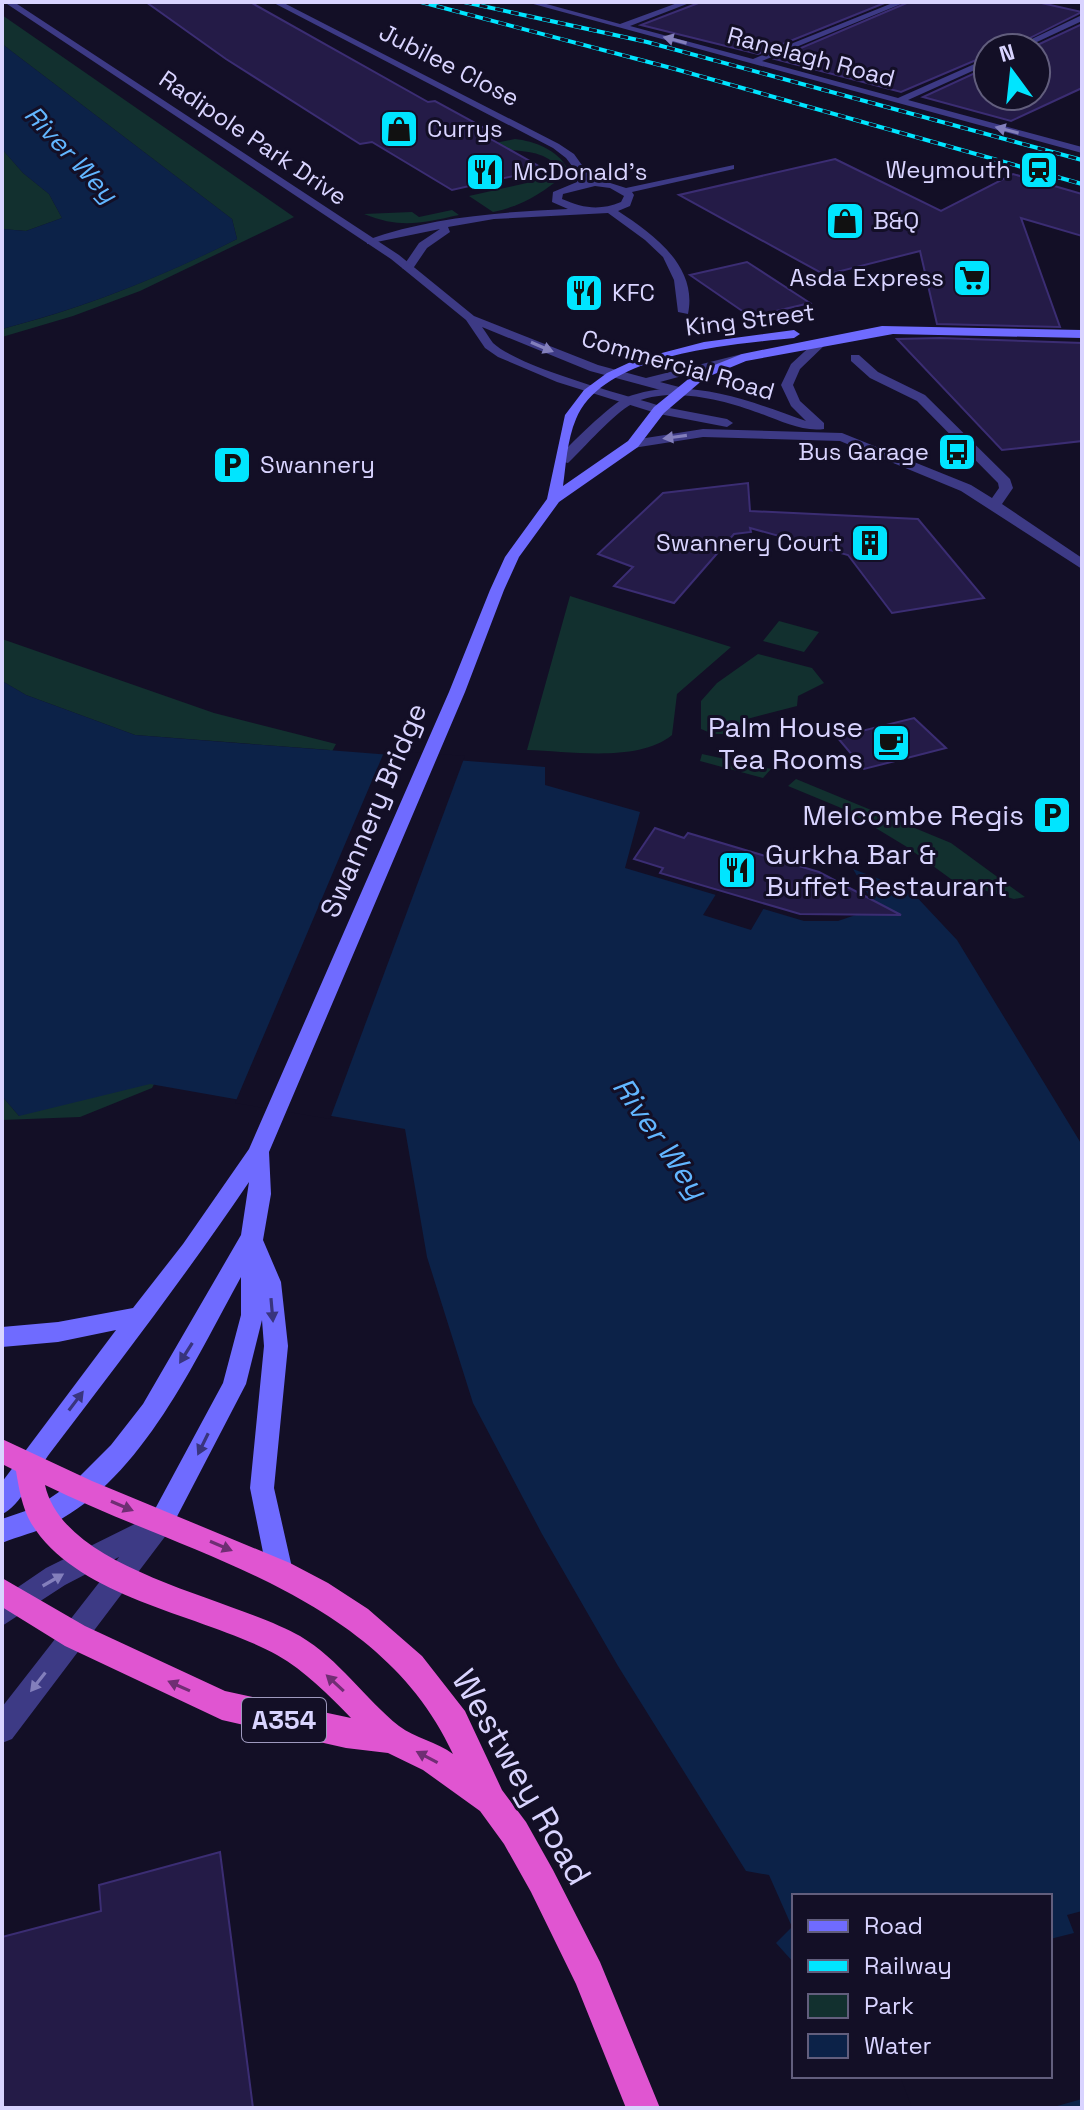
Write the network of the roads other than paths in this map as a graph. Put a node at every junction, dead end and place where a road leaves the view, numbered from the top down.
1 (8, 2) edge
2 (276, 2) edge
3 (530, 2) edge
4 (688, 2) edge
5 (902, 2) edge
6 (1082, 18) edge
7 (622, 26) junction
8 (1052, 32) edge
9 (753, 62) junction
10 (972, 68) edge
11 (899, 101) junction
12 (1082, 135) edge
13 (1063, 145) junction
14 (1082, 150) edge
15 (730, 167) dead end
16 (581, 184) junction
17 (625, 191) junction
18 (547, 199) junction
19 (579, 210) junction
20 (610, 210) junction
21 (494, 216) junction
22 (463, 221) junction
23 (371, 242) junction
24 (408, 268) junction
25 (684, 312) dead end
26 (470, 318) junction
27 (894, 330) junction
28 (1082, 334) edge
29 (821, 343) junction
30 (742, 358) junction
31 (855, 358) dead end
32 (615, 374) junction
33 (643, 382) junction
34 (593, 390) junction
35 (679, 391) junction
36 (627, 401) junction
37 (659, 410) junction
38 (774, 433) junction
39 (828, 434) junction
40 (633, 444) junction
41 (563, 460) junction
42 (554, 499) junction
43 (994, 505) junction
44 (1082, 565) edge
45 (258, 1152) junction
46 (252, 1236) junction
47 (141, 1316) junction
48 (2, 1337) edge
49 (2, 1451) edge
50 (28, 1463) junction
51 (82, 1490) junction
52 (2, 1503) edge
53 (42, 1516) junction
54 (161, 1522) junction
55 (2, 1531) edge
56 (90, 1560) junction
57 (280, 1572) junction
58 (120, 1576) junction
59 (7, 1602) edge
60 (75, 1636) junction
61 (2, 1729) edge
62 (390, 1738) junction
63 (491, 1801) junction
64 (643, 2108) edge

1 - 23 street, Radipole Park Drive
2 - 16 street, Jubilee Close
3 - 7 street, Ranelagh Road
4 - 7 street
5 - 9 street
6 - 8 street
9 -> 7 street, Ranelagh Road
9 - 11 street, Ranelagh Road
10 - 11 street
13 -> 11 street, Ranelagh Road
12 - 13 street
13 - 14 street, Ranelagh Road
15 - 17 street
16 - 17 street
16 - 18 street
17 - 20 street
18 - 19 street
18 - 21 street
19 - 20 street
19 - 21 street
20 - 25 street
21 - 22 street
22 - 23 street
22 - 24 street
23 - 24 street, Radipole Park Drive
24 - 26 street, Radipole Park Drive
26 -> 32 street, Commercial Road
26 - 34 street, Commercial Road
27 - 28 main road, King Street
27 - 29 main road, King Street
27 - 32 main road, King Street
29 - 30 main road, King Street
29 - 39 street
30 - 33 street, King Street
30 - 35 main road, King Street
31 - 43 street
32 - 33 street, Commercial Road
32 - 34 main road, King Street
33 - 34 street, King Street
33 - 35 street, Commercial Road
34 - 36 street, Commercial Road
34 - 41 main road, Swannery Bridge
35 - 36 street
35 - 37 main road, King Street
35 - 39 street, Commercial Road
36 - 37 street, Commercial Road
36 - 41 street
37 - 38 street, Commercial Road
37 - 40 main road, Swannery Bridge
38 - 39 street, Commercial Road
38 -> 40 street, Commercial Road
39 - 43 street, Commercial Road
40 - 42 main road, Swannery Bridge
41 - 42 main road, Swannery Bridge
42 - 45 main road, Swannery Bridge
43 - 44 street, Commercial Road
45 - 46 main road, Swannery Bridge
45 - 47 main road, Swannery Bridge
46 -> 51 main road
46 -> 54 main road, Swannery Bridge
46 -> 57 main road
47 - 48 main road
50 -> 47 main road, Swannery Bridge
49 - 50 highway, A354
50 - 51 highway, Westwey Road / A354
50 - 52 main road, Swannery Bridge
50 - 53 highway, A354
51 - 53 main road
51 -> 54 highway, Westwey Road / A354
53 - 55 main road
53 - 56 highway, A354
54 - 56 street
54 -> 57 highway, Westwey Road / A354
54 - 58 street
56 - 58 highway, A354
59 -> 56 street
57 - 63 highway, Westwey Road / A354
58 - 60 street
62 -> 58 highway, A354
59 - 60 highway, A354
60 -> 61 street
62 -> 60 highway, A354
63 -> 62 highway, A354
63 - 64 highway, Westwey Road / A354

